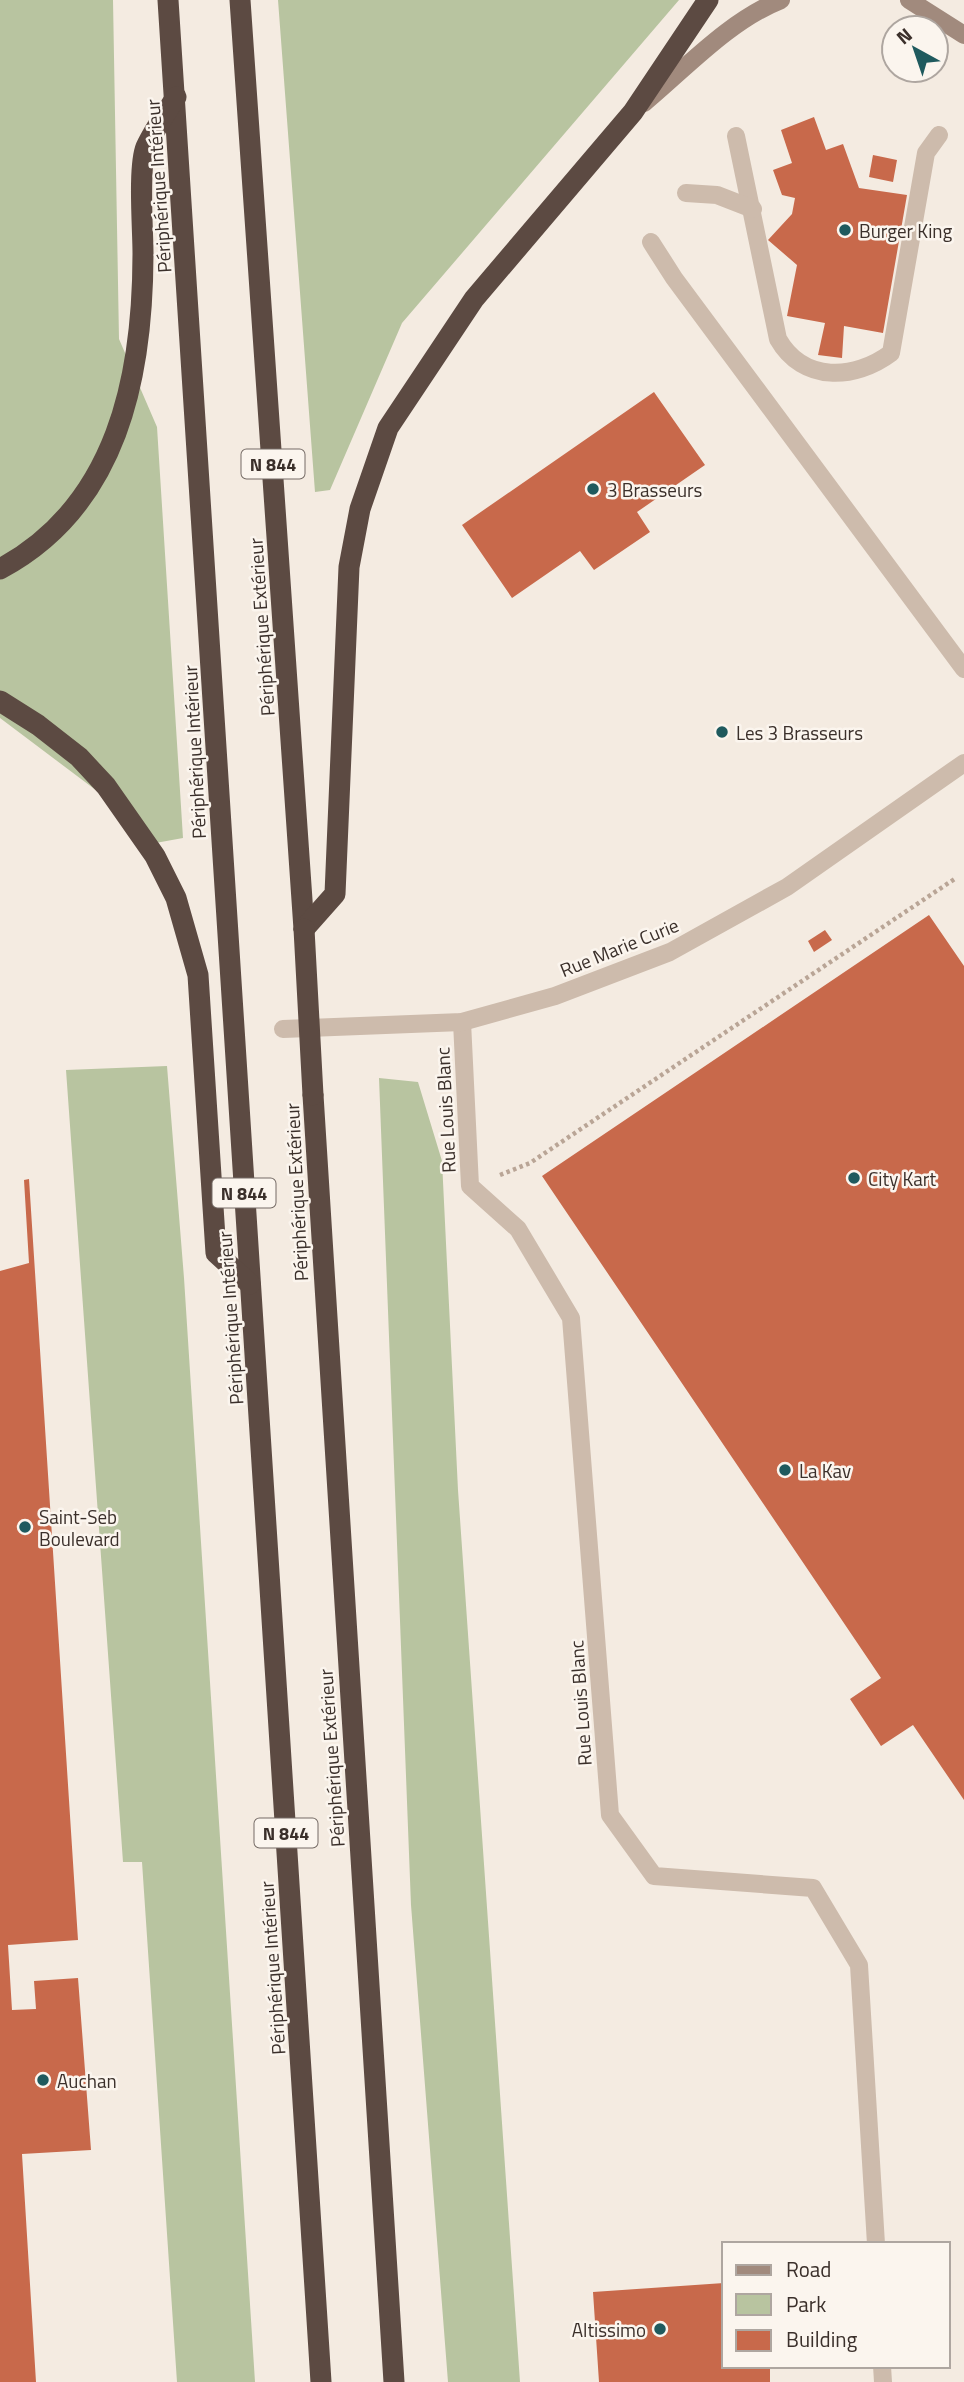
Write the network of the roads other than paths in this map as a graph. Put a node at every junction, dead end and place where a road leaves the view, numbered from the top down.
1 (168, 0) edge
2 (240, 0) edge
3 (708, 0) edge
4 (781, 0) edge
5 (909, 0) edge
6 (964, 35) edge
7 (176, 97) junction
8 (633, 112) junction
9 (939, 135) dead end
10 (736, 136) dead end
11 (686, 193) dead end
12 (752, 209) junction
13 (651, 242) dead end
14 (0, 569) edge
15 (964, 669) edge
16 (0, 701) edge
17 (964, 763) edge
18 (304, 929) junction
19 (462, 1022) junction
20 (283, 1029) dead end
21 (250, 1283) junction
22 (876, 2242) edge
23 (320, 2382) edge
24 (394, 2382) edge

1 - 7 highway, Périphérique Intérieur / N 844
2 - 18 highway, Périphérique Extérieur / N 844
3 - 8 highway
4 - 8 street
5 - 6 street
7 - 14 highway
7 - 21 highway, Périphérique Intérieur / N 844
8 - 18 highway
9 - 12 street
10 - 12 street
11 - 12 street
13 - 15 street
16 - 21 highway
17 - 19 street, Rue Marie Curie
18 - 24 highway, Périphérique Extérieur / N 844, bridge
19 - 20 street, Rue Marie Curie
19 - 22 street, Rue Louis Blanc
21 - 23 highway, Périphérique Intérieur / N 844

